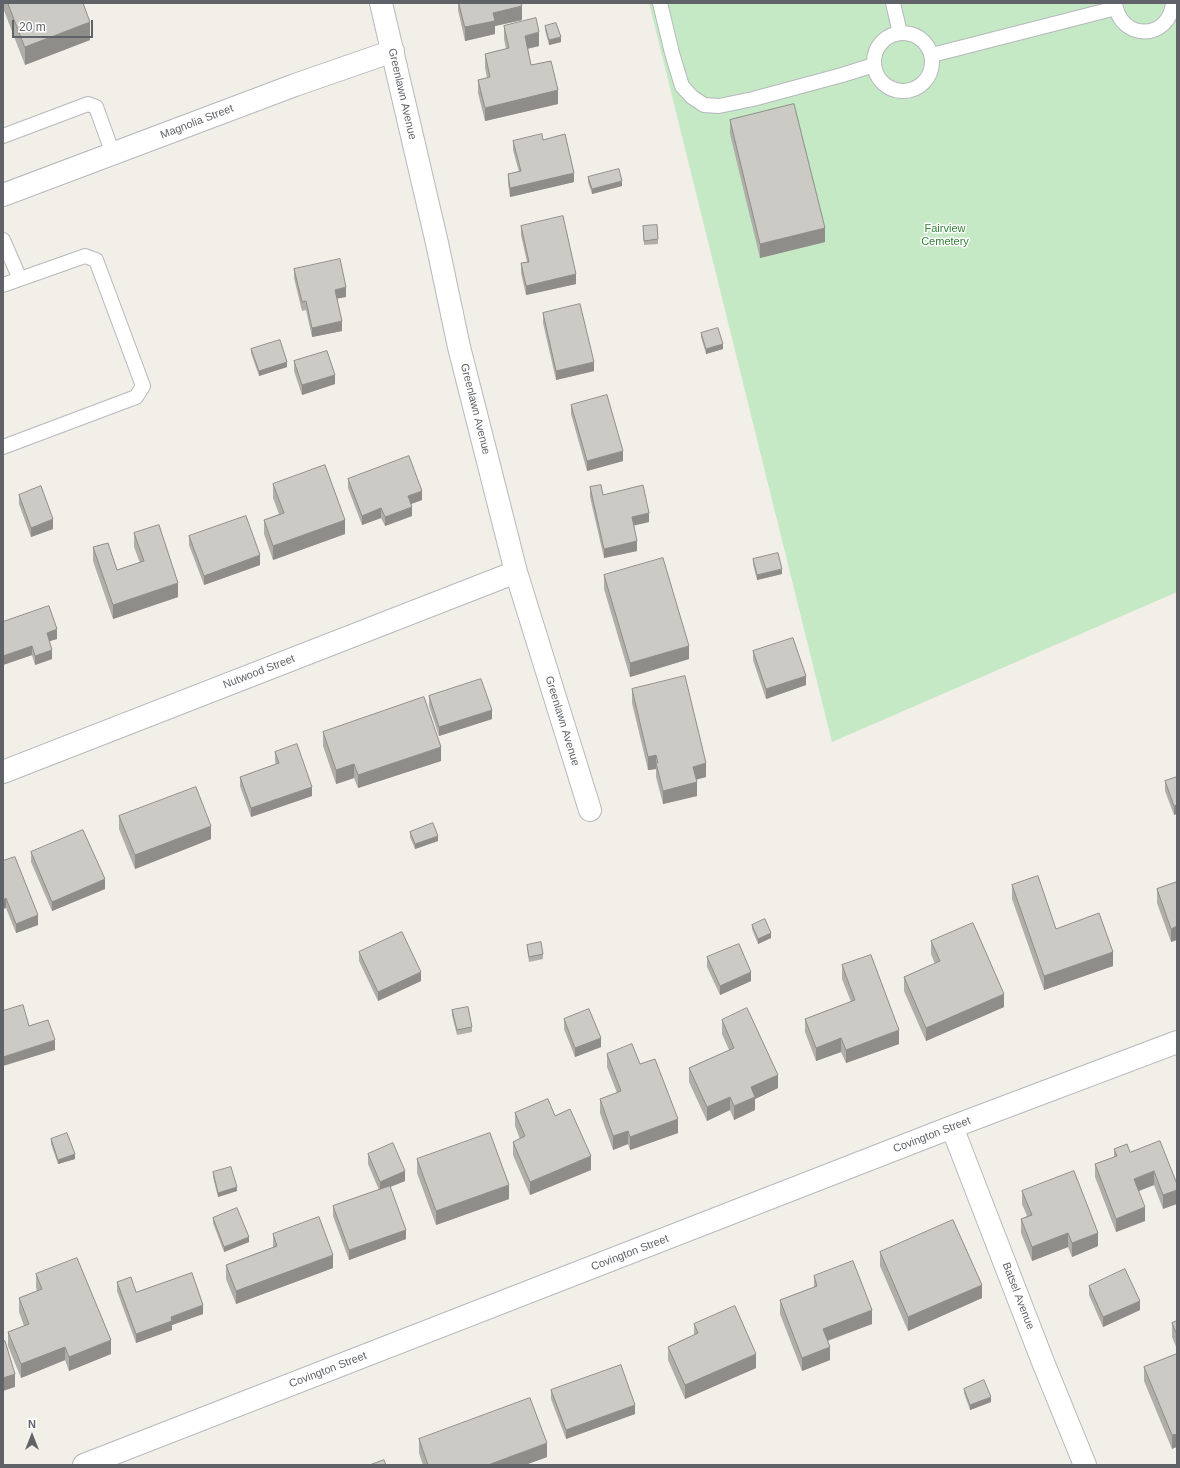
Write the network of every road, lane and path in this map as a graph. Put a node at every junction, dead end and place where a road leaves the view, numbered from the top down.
1 (380, 3) edge
2 (660, 3) edge
3 (893, 3) edge
4 (1173, 3) edge
5 (1116, 5) edge
6 (900, 33) junction
7 (392, 51) junction
8 (932, 55) junction
9 (874, 65) junction
10 (3, 136) edge
11 (113, 154) junction
12 (3, 195) edge
13 (3, 240) edge
14 (20, 280) junction
15 (3, 285) edge
16 (3, 447) edge
17 (516, 572) junction
18 (3, 772) edge
19 (590, 810) dead end
20 (1177, 1042) edge
21 (952, 1127) junction
22 (84, 1465) edge
23 (1085, 1465) edge

1 - 7 street, Greenlawn Avenue
2 - 9 lane
3 - 6 lane
4 - 5 lane
5 - 8 lane
6 - 8 lane
6 - 9 lane
7 - 11 street, Magnolia Street
7 - 17 street, Greenlawn Avenue
8 - 9 lane
10 - 11 lane
11 - 12 street, Magnolia Street
13 - 14 lane
14 - 15 lane
14 - 16 lane
17 - 18 street, Nutwood Street
17 - 19 street, Greenlawn Avenue
20 - 21 street, Covington Street
21 - 22 street, Covington Street
21 - 23 street, Batsel Avenue

